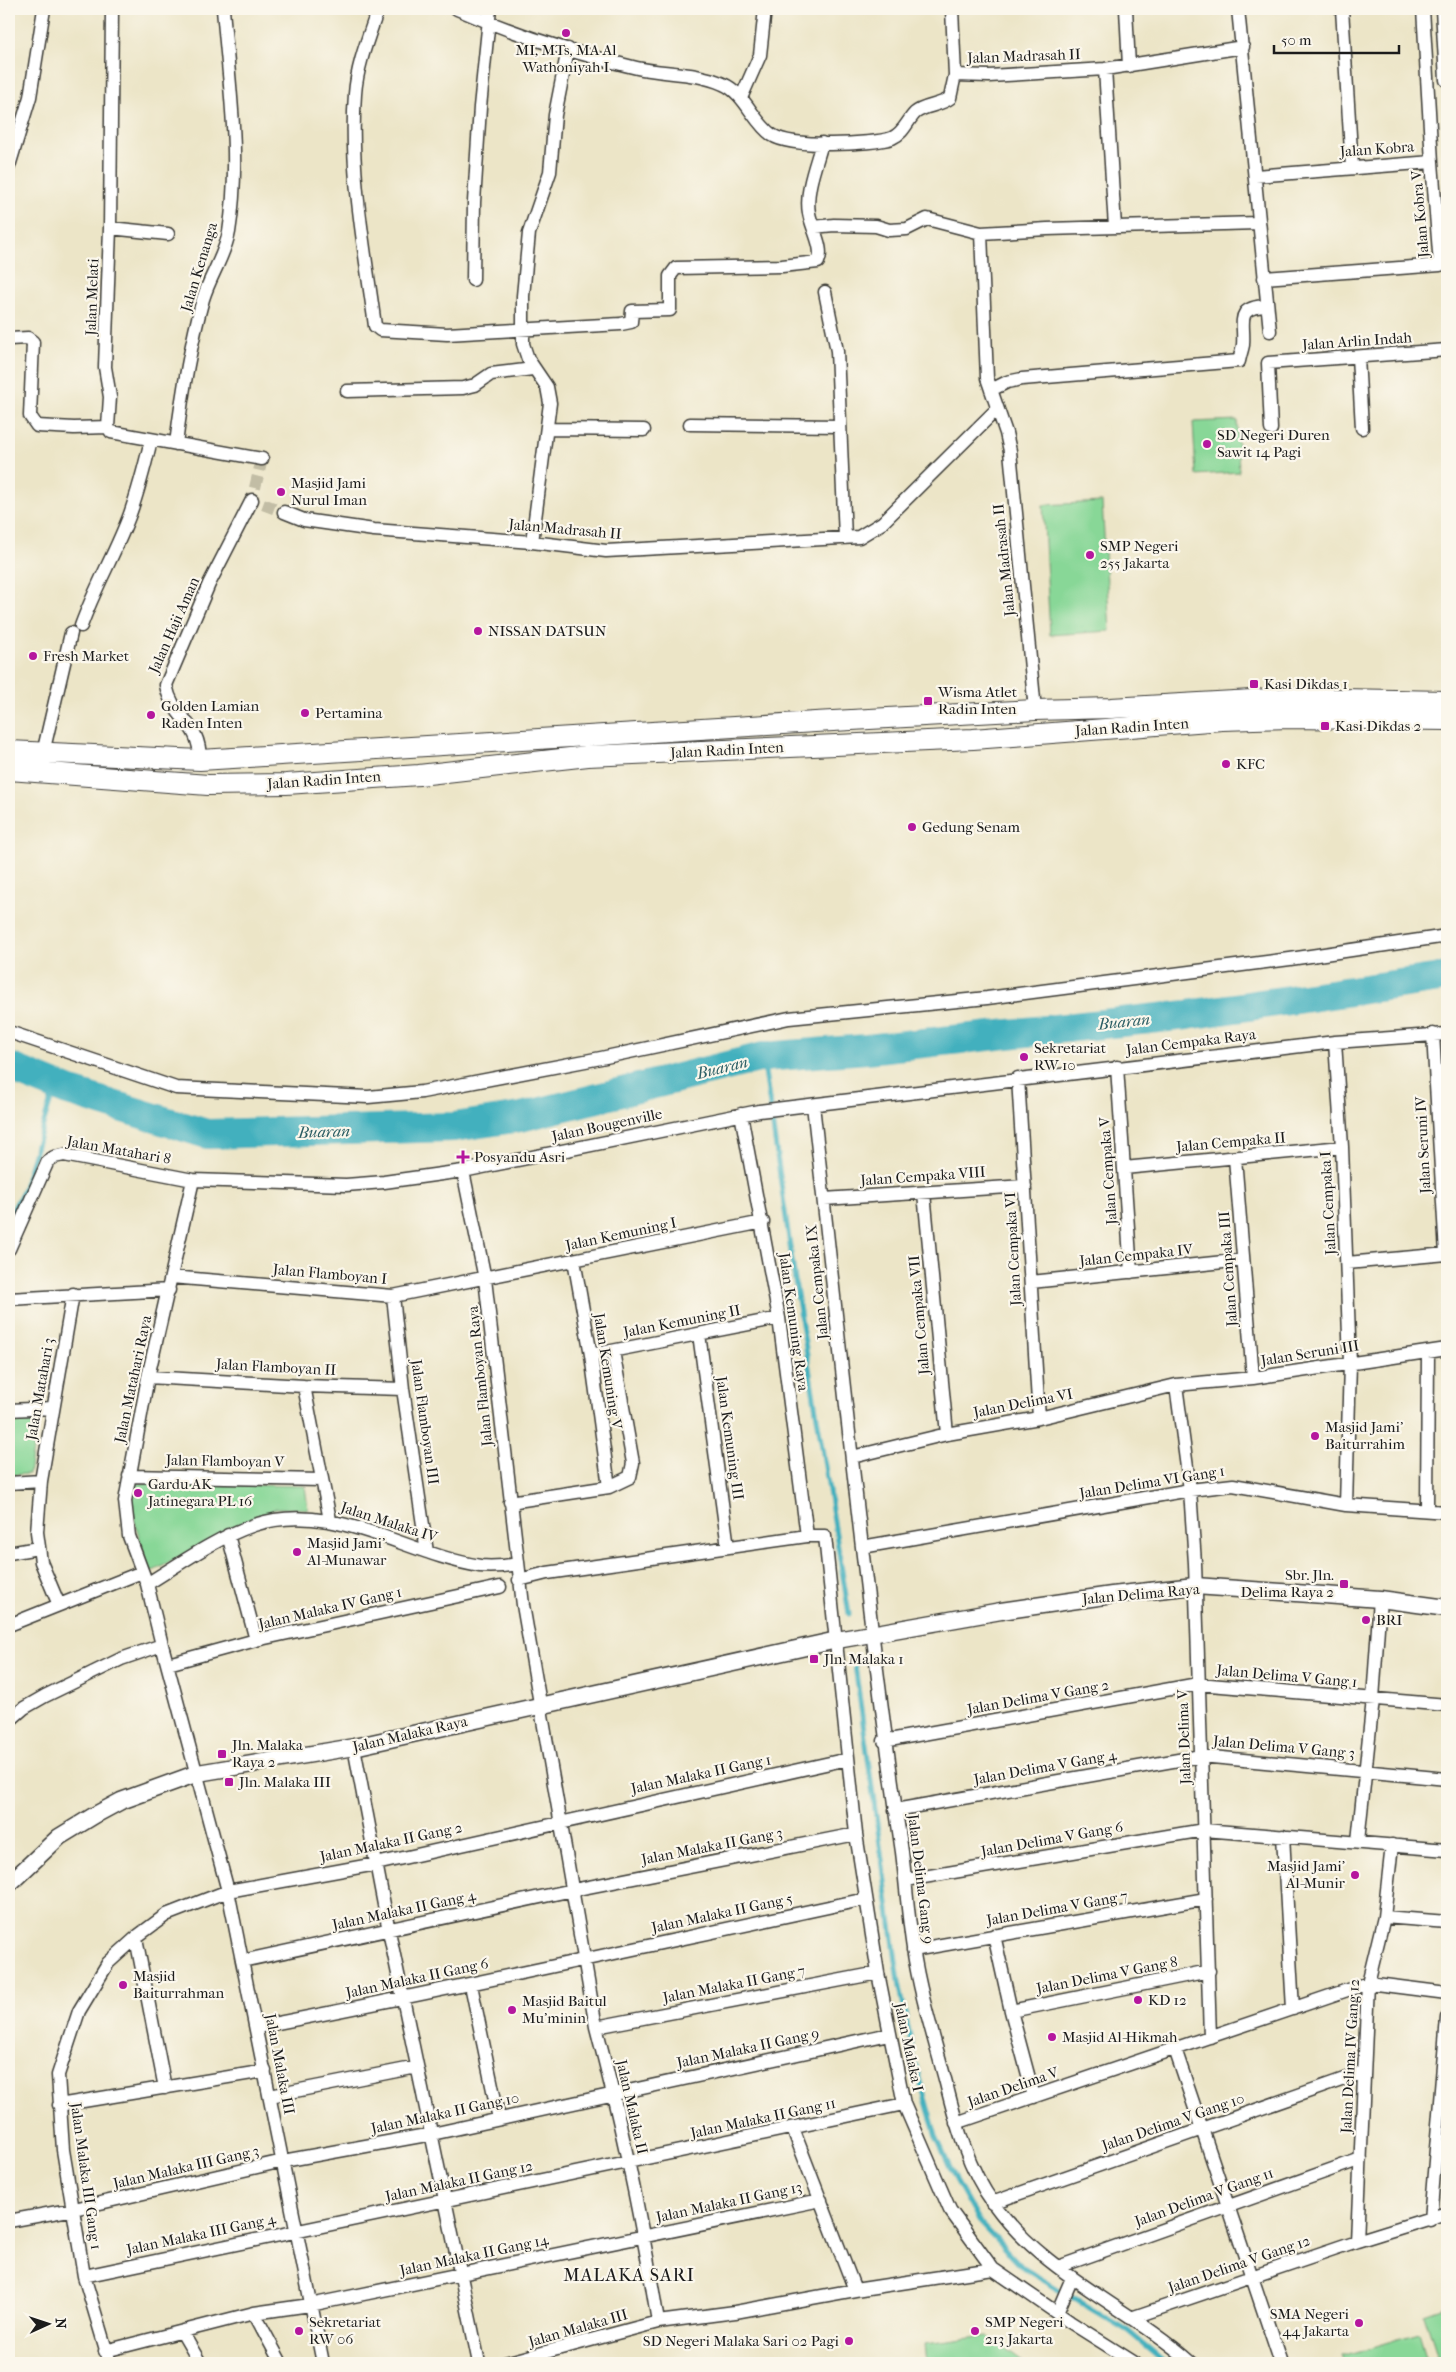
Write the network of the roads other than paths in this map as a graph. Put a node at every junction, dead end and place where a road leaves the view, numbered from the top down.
1 (44, 9) edge
2 (112, 9) edge
3 (223, 9) edge
4 (378, 9) edge
5 (457, 9) edge
6 (490, 9) edge
7 (764, 9) edge
8 (952, 9) edge
9 (1126, 9) edge
10 (1238, 9) edge
11 (1342, 9) edge
12 (1423, 9) edge
13 (1442, 9) edge
14 (489, 23) junction
15 (1243, 47) junction
16 (568, 49) junction
17 (1129, 66) junction
18 (1105, 69) junction
19 (954, 75) junction
20 (1447, 80) edge
21 (1428, 82) junction
22 (741, 98) junction
23 (822, 143) junction
24 (9, 162) edge
25 (1432, 162) junction
26 (1352, 167) junction
27 (1254, 176) junction
28 (1258, 223) junction
29 (1115, 226) junction
30 (813, 227) junction
31 (110, 228) junction
32 (981, 233) junction
33 (168, 234) dead end
34 (1264, 278) junction
35 (473, 280) dead end
36 (825, 292) dead end
37 (1267, 306) junction
38 (523, 329) junction
39 (1270, 331) dead end
40 (9, 339) edge
41 (1447, 350) edge
42 (1358, 357) junction
43 (533, 369) junction
44 (992, 390) junction
45 (347, 391) dead end
46 (998, 409) junction
47 (690, 424) dead end
48 (840, 426) junction
49 (108, 427) junction
50 (1362, 428) dead end
51 (548, 429) junction
52 (1271, 429) dead end
53 (644, 430) dead end
54 (151, 440) junction
55 (176, 444) junction
56 (262, 459) dead end
57 (252, 500) dead end
58 (284, 512) tunnel mouth
59 (845, 538) junction
60 (532, 542) junction
61 (1447, 701) edge
62 (1034, 710) junction
63 (1447, 720) edge
64 (815, 722) junction
65 (819, 744) junction
66 (9, 751) edge
67 (43, 753) junction
68 (200, 760) junction
69 (9, 770) edge
70 (1447, 936) edge
71 (9, 1032) edge
72 (1433, 1034) junction
73 (1447, 1034) edge
74 (1334, 1042) junction
75 (1117, 1067) junction
76 (1018, 1078) junction
77 (813, 1104) junction
78 (789, 1107) joint
79 (741, 1114) junction
80 (1444, 1138) edge
81 (1342, 1147) junction
82 (1235, 1158) junction
83 (1124, 1168) junction
84 (462, 1171) junction
85 (193, 1180) junction
86 (1025, 1186) junction
87 (924, 1193) junction
88 (824, 1200) junction
89 (763, 1222) junction
90 (9, 1249) edge
91 (1447, 1254) edge
92 (574, 1260) junction
93 (1243, 1260) junction
94 (1347, 1263) junction
95 (1131, 1272) junction
96 (171, 1277) junction
97 (485, 1279) junction
98 (1031, 1282) junction
99 (168, 1290) junction
100 (73, 1294) junction
101 (393, 1296) junction
102 (9, 1299) edge
103 (779, 1318) junction
104 (699, 1334) junction
105 (1447, 1350) edge
106 (613, 1351) junction
107 (1428, 1352) junction
108 (591, 1355) junction
109 (1350, 1363) junction
110 (148, 1376) junction
111 (1253, 1378) junction
112 (1176, 1385) junction
113 (304, 1386) junction
114 (403, 1389) junction
115 (53, 1408) junction
116 (9, 1410) edge
117 (1039, 1418) junction
118 (947, 1434) junction
119 (852, 1457) junction
120 (129, 1476) junction
121 (321, 1480) junction
122 (41, 1481) junction
123 (9, 1483) edge
124 (609, 1487) junction
125 (1190, 1490) junction
126 (510, 1502) junction
127 (1346, 1505) junction
128 (1427, 1510) junction
129 (1447, 1512) edge
130 (330, 1520) junction
131 (228, 1535) junction
132 (807, 1536) junction
133 (728, 1547) junction
134 (862, 1547) junction
135 (38, 1548) junction
136 (427, 1552) junction
137 (9, 1553) edge
138 (518, 1564) junction
139 (145, 1578) junction
140 (519, 1580) junction
141 (1195, 1586) junction
142 (500, 1587) dead end
143 (1380, 1599) junction
144 (60, 1605) junction
145 (1447, 1608) edge
146 (9, 1625) edge
147 (872, 1635) junction
148 (256, 1640) junction
149 (837, 1640) junction
150 (162, 1645) junction
151 (168, 1664) junction
152 (1198, 1684) junction
153 (1373, 1700) junction
154 (540, 1704) junction
155 (1447, 1705) edge
156 (9, 1721) edge
157 (884, 1741) junction
158 (354, 1747) junction
159 (1201, 1756) junction
160 (848, 1759) junction
161 (1365, 1770) junction
162 (198, 1773) junction
163 (1447, 1778) edge
164 (895, 1810) junction
165 (561, 1821) junction
166 (1204, 1830) junction
167 (856, 1834) junction
168 (1284, 1836) junction
169 (1358, 1841) junction
170 (1392, 1845) junction
171 (1447, 1850) edge
172 (376, 1864) junction
173 (906, 1880) junction
174 (9, 1884) edge
175 (573, 1890) junction
176 (228, 1891) junction
177 (866, 1899) junction
178 (1206, 1899) junction
179 (1384, 1917) junction
180 (1447, 1922) edge
181 (389, 1931) junction
182 (994, 1935) junction
183 (136, 1938) junction
184 (913, 1950) junction
185 (584, 1958) junction
186 (242, 1961) junction
187 (1209, 1971) junction
188 (878, 1973) junction
189 (1368, 1983) junction
190 (471, 1985) junction
191 (1447, 1993) edge
192 (403, 1999) junction
193 (1293, 2009) junction
194 (1011, 2011) junction
195 (1447, 2018) edge
196 (257, 2027) junction
197 (596, 2027) junction
198 (888, 2034) junction
199 (1210, 2037) junction
200 (1175, 2049) junction
201 (417, 2067) junction
202 (265, 2071) junction
203 (1364, 2072) junction
204 (165, 2088) junction
205 (614, 2094) junction
206 (270, 2096) junction
207 (1034, 2097) junction
208 (904, 2104) junction
209 (59, 2105) junction
210 (499, 2119) junction
211 (956, 2123) junction
212 (793, 2129) junction
213 (1202, 2130) junction
214 (432, 2134) junction
215 (1361, 2159) junction
216 (283, 2161) junction
217 (629, 2162) junction
218 (821, 2200) junction
219 (445, 2201) junction
220 (992, 2202) junction
221 (1228, 2205) junction
222 (74, 2209) junction
223 (1447, 2214) edge
224 (1430, 2220) junction
225 (9, 2221) edge
226 (295, 2230) junction
227 (644, 2236) junction
228 (1357, 2241) junction
229 (1058, 2267) junction
230 (993, 2269) junction
231 (461, 2275) junction
232 (84, 2276) junction
233 (1252, 2276) junction
234 (1070, 2283) junction
235 (855, 2290) junction
236 (310, 2305) junction
237 (1058, 2311) junction
238 (254, 2313) junction
239 (1131, 2318) junction
240 (658, 2322) junction
241 (182, 2332) junction
242 (105, 2351) junction
243 (531, 2361) edge
244 (110, 2363) edge
245 (200, 2363) edge
246 (281, 2363) edge
247 (323, 2363) edge
248 (479, 2363) edge
249 (505, 2363) edge
250 (1135, 2363) edge
251 (1192, 2363) edge
252 (1281, 2363) edge

1 - 24 street
2 - 31 street, Jalan Melati
3 - 55 street, Jalan Kenanga
4 - 38 street
5 - 14 street, Jalan Madrasah II
6 - 14 street
7 - 22 street
8 - 19 street
9 - 17 street
10 - 15 street
11 - 26 street
12 - 21 street, Jalan Kobra
13 - 20 street
14 - 16 street, Jalan Madrasah II
14 - 35 street
15 - 17 street, Jalan Madrasah II
15 - 27 street
16 - 22 street, Jalan Madrasah II
16 - 38 street
17 - 18 street, Jalan Madrasah II
18 - 19 street, Jalan Madrasah II
18 - 29 street
19 - 23 street, Jalan Madrasah II
20 - 21 street
21 - 25 street, Jalan Kobra
22 - 23 street, Jalan Madrasah II
23 - 30 street
25 - 26 street, Jalan Kobra
25 - 34 street, Jalan Kobra V
26 - 27 street, Jalan Kobra
27 - 28 street
28 - 29 street
28 - 34 street
29 - 32 street
30 - 32 street
30 - 38 street
31 - 33 street
31 - 49 street, Jalan Melati
32 - 44 street, Jalan Madrasah II
34 - 37 street
36 - 48 street
37 - 39 street
37 - 44 street
38 - 43 street
40 - 49 street
41 - 42 street, Jalan Arlin Indah
42 - 50 street
42 - 52 street, Jalan Arlin Indah
43 - 45 street
43 - 51 street
44 - 46 street, Jalan Madrasah II
46 - 59 street, Jalan Madrasah II
46 - 62 street, Jalan Madrasah II
47 - 48 street
48 - 59 street
49 - 54 street
51 - 53 street
51 - 60 street
54 - 55 street
54 - 67 street
55 - 56 street
57 - 68 street, Jalan Haji Aman
58 - 60 street, Jalan Madrasah II
59 - 60 street, Jalan Madrasah II
61 - 62 main road, Jalan Radin Inten
62 - 64 main road, Jalan Radin Inten
63 - 65 main road, Jalan Radin Inten
64 - 65 main road
64 - 68 main road, Jalan Radin Inten
65 - 69 main road, Jalan Radin Inten
66 - 67 main road, Jalan Radin Inten
67 - 68 main road, Jalan Radin Inten
70 - 71 street
72 - 73 street, Jalan Cempaka Raya
72 - 74 street, Jalan Cempaka Raya
72 - 80 street, Jalan Seruni IV
74 - 75 street, Jalan Cempaka Raya
74 - 81 street, Jalan Cempaka I
75 - 76 street, Jalan Cempaka Raya
75 - 83 street, Jalan Cempaka V
76 - 77 street, Jalan Cempaka Raya
76 - 86 street, Jalan Cempaka VI
77 - 78 street, Jalan Cempaka Raya
77 - 88 street, Jalan Cempaka IX
78 - 79 street, Jalan Bougenville
79 - 84 street, Jalan Bougenville
79 - 89 street, Jalan Kemuning Raya
80 - 91 street, Jalan Seruni IV
81 - 82 street, Jalan Cempaka II
81 - 94 street, Jalan Cempaka I
82 - 83 street, Jalan Cempaka II
82 - 93 street, Jalan Cempaka III
83 - 95 street, Jalan Cempaka V
84 - 85 street, Jalan Bougenville
84 - 97 street, Jalan Flamboyan Raya
85 - 90 street, Jalan Matahari 8
85 - 96 street, Jalan Matahari Raya
86 - 87 street, Jalan Cempaka VIII
86 - 98 street, Jalan Cempaka VI
87 - 88 street, Jalan Cempaka VIII
87 - 118 street, Jalan Cempaka VII
88 - 119 street, Jalan Cempaka IX
89 - 92 street, Jalan Kemuning I
89 - 103 street, Jalan Kemuning Raya
91 - 94 street
92 - 97 street, Jalan Kemuning I
92 - 108 street, Jalan Kemuning V
93 - 95 street, Jalan Cempaka IV
93 - 111 street, Jalan Cempaka III
94 - 109 street, Jalan Cempaka I
95 - 98 street, Jalan Cempaka IV
96 - 99 street, Jalan Matahari Raya
96 - 101 street, Jalan Flamboyan I
97 - 101 street, Jalan Flamboyan I
97 - 126 street, Jalan Flamboyan Raya
98 - 117 street, Jalan Cempaka VI
99 - 100 street
99 - 110 street, Jalan Matahari Raya
100 - 102 street
100 - 115 street, Jalan Matahari 3
101 - 114 street, Jalan Flamboyan III
103 - 104 street, Jalan Kemuning II
103 - 132 street, Jalan Kemuning Raya
104 - 106 street, Jalan Kemuning II
104 - 133 street, Jalan Kemuning III
105 - 107 street, Jalan Seruni III
106 - 108 street, Jalan Kemuning II
106 - 124 street
107 - 109 street, Jalan Seruni III
107 - 128 street
108 - 124 street, Jalan Kemuning V
109 - 111 street, Jalan Seruni III
109 - 127 street, Jalan Cempaka I
110 - 113 street, Jalan Flamboyan II
110 - 120 street, Jalan Matahari Raya
111 - 112 street, Jalan Seruni III
112 - 117 street, Jalan Delima VI
112 - 125 street
113 - 114 street, Jalan Flamboyan II
113 - 121 street
114 - 136 street, Jalan Flamboyan III
115 - 116 street
115 - 122 street, Jalan Matahari 3
117 - 118 street, Jalan Delima VI
118 - 119 street, Jalan Delima VI
119 - 134 street
120 - 121 street, Jalan Flamboyan V
120 - 139 street, Jalan Matahari Raya
121 - 130 street
122 - 123 street
122 - 135 street, Jalan Matahari 3
124 - 126 street
125 - 127 street, Jalan Delima VI Gang 1
125 - 134 street, Jalan Delima VI Gang 1
125 - 141 street
126 - 138 street, Jalan Flamboyan Raya
127 - 128 street, Jalan Delima VI Gang 1
128 - 129 street, Jalan Delima VI Gang 1
130 - 131 street, Jalan Malaka IV
130 - 136 street, Jalan Malaka IV
131 - 139 street, Jalan Malaka IV
131 - 148 street
132 - 133 street
132 - 149 street
133 - 140 street
134 - 147 street
135 - 137 street
135 - 144 street, Jalan Matahari 3
136 - 138 street, Jalan Malaka IV
138 - 140 street, Jalan Flamboyan Raya
139 - 144 street, Jalan Malaka IV
139 - 150 street
140 - 154 street
141 - 143 street, Jalan Delima Raya
141 - 147 street, Jalan Delima Raya
141 - 152 street, Jalan Delima V
142 - 148 street, Jalan Malaka IV Gang 1
143 - 145 street, Jalan Delima Raya
143 - 153 street
144 - 146 street, Jalan Malaka IV
147 - 149 street, Jalan Delima Raya
147 - 157 street, Jalan Delima Gang 9
148 - 151 street, Jalan Malaka IV Gang 1
149 - 154 street, Jalan Malaka Raya
149 - 160 street, Jalan Malaka I
150 - 151 street
150 - 156 street
151 - 162 street
152 - 153 street, Jalan Delima V Gang 1
152 - 157 street, Jalan Delima V Gang 2
152 - 159 street, Jalan Delima V
153 - 155 street, Jalan Delima V Gang 1
153 - 161 street
154 - 158 street, Jalan Malaka Raya
154 - 165 street, Jalan Malaka II
157 - 164 street, Jalan Delima Gang 9
158 - 162 street, Jalan Malaka Raya
158 - 172 street
159 - 161 street, Jalan Delima V Gang 3
159 - 164 street, Jalan Delima V Gang 4
159 - 166 street, Jalan Delima V
160 - 165 street, Jalan Malaka II Gang 1
160 - 167 street, Jalan Malaka I
161 - 163 street, Jalan Delima V Gang 3
161 - 169 street
162 - 174 street, Jalan Malaka Raya
162 - 176 street, Jalan Malaka III
164 - 173 street, Jalan Delima Gang 9
165 - 172 street, Jalan Malaka II Gang 2
165 - 175 street, Jalan Malaka II
166 - 168 street, Jalan Delima V Gang 6
166 - 173 street, Jalan Delima V Gang 6
166 - 178 street, Jalan Delima V
167 - 175 street, Jalan Malaka II Gang 3
167 - 177 street, Jalan Malaka I
168 - 169 street, Jalan Delima V Gang 6
168 - 193 street
169 - 170 street, Jalan Delima V Gang 6
170 - 171 street, Jalan Delima V Gang 6
170 - 179 street, Jalan Delima IV Gang 12
172 - 176 street, Jalan Malaka II Gang 2
172 - 181 street
173 - 184 street, Jalan Delima Gang 9
175 - 181 street, Jalan Malaka II Gang 4
175 - 185 street, Jalan Malaka II
176 - 183 street, Jalan Malaka III Gang 1
176 - 186 street, Jalan Malaka III
177 - 185 street, Jalan Malaka II Gang 5
177 - 188 street, Jalan Malaka I
178 - 182 street, Jalan Delima V Gang 7
178 - 187 street, Jalan Delima V
179 - 180 street
179 - 189 street, Jalan Delima IV Gang 12
181 - 186 street, Jalan Malaka II Gang 4
181 - 192 street
182 - 184 street, Jalan Delima V Gang 7
182 - 194 street
183 - 204 street
183 - 209 street, Jalan Malaka III Gang 1
184 - 211 street, Jalan Delima Gang 9
185 - 190 street, Jalan Malaka II Gang 6
185 - 197 street, Jalan Malaka II
186 - 196 street, Jalan Malaka III
187 - 194 street, Jalan Delima V Gang 8
187 - 199 street, Jalan Delima V
188 - 197 street, Jalan Malaka II Gang 7
188 - 198 street, Jalan Malaka I
189 - 191 street
189 - 193 street, Jalan Delima V
189 - 203 street, Jalan Delima IV Gang 12
190 - 192 street, Jalan Malaka II Gang 6
190 - 210 street
192 - 196 street, Jalan Malaka II Gang 6
192 - 201 street
193 - 199 street, Jalan Delima V
194 - 207 street
195 - 224 street
196 - 202 street, Jalan Malaka III
197 - 205 street, Jalan Malaka II
198 - 205 street, Jalan Malaka II Gang 9
198 - 208 street, Jalan Malaka I
199 - 200 street, Jalan Delima V
200 - 207 street, Jalan Delima V
200 - 213 street
201 - 206 street
201 - 214 street
202 - 204 street
202 - 206 street, Jalan Malaka III
203 - 213 street, Jalan Delima V Gang 10
203 - 215 street, Jalan Delima IV Gang 12
204 - 209 street
205 - 210 street, Jalan Malaka II Gang 10
205 - 217 street, Jalan Malaka II
206 - 216 street, Jalan Malaka III
207 - 211 street, Jalan Delima V
208 - 212 street, Jalan Malaka II Gang 11
208 - 230 street, Jalan Malaka I
209 - 222 street, Jalan Malaka III Gang 1
210 - 214 street, Jalan Malaka II Gang 10
211 - 220 street, Jalan Delima V
212 - 217 street, Jalan Malaka II Gang 11
212 - 218 street
213 - 220 street, Jalan Delima V Gang 10
213 - 221 street
214 - 216 street, Jalan Malaka II Gang 10
214 - 219 street
215 - 221 street, Jalan Delima V Gang 11
215 - 228 street, Jalan Delima IV Gang 12
216 - 222 street, Jalan Malaka III Gang 3
216 - 226 street, Jalan Malaka III
217 - 219 street, Jalan Malaka II Gang 12
217 - 227 street, Jalan Malaka II
218 - 227 street, Jalan Malaka II Gang 13
218 - 235 street
219 - 226 street, Jalan Malaka II Gang 12
219 - 231 street
220 - 229 street, Jalan Delima V
221 - 229 street, Jalan Delima V Gang 11
221 - 233 street
222 - 225 street, Jalan Malaka III Gang 3
222 - 232 street, Jalan Malaka III Gang 1
223 - 224 street, Jalan Delima V Gang 12
224 - 228 street, Jalan Delima V Gang 12
226 - 232 street, Jalan Malaka III Gang 4
226 - 236 street, Jalan Malaka III
227 - 231 street, Jalan Malaka II Gang 14
227 - 240 street, Jalan Malaka II
228 - 233 street, Jalan Delima V Gang 12
229 - 234 street, Jalan Delima V
230 - 235 street
230 - 237 street, Jalan Malaka I
231 - 236 street, Jalan Malaka II Gang 14
231 - 248 street
232 - 242 street, Jalan Malaka III Gang 1
233 - 239 street, Jalan Delima V Gang 12
233 - 252 street
234 - 237 street
234 - 239 street, Jalan Delima V
235 - 240 street
236 - 238 street, Jalan Malaka II Gang 14
236 - 247 street, Jalan Malaka III
237 - 250 street, Jalan Malaka I
238 - 241 street, Jalan Malaka II Gang 14
238 - 246 street
239 - 251 street, Jalan Delima V
240 - 243 street, Jalan Malaka III
241 - 242 street, Jalan Malaka II Gang 14
241 - 245 street
242 - 244 street, Jalan Malaka III Gang 1
243 - 249 street, Jalan Malaka III

